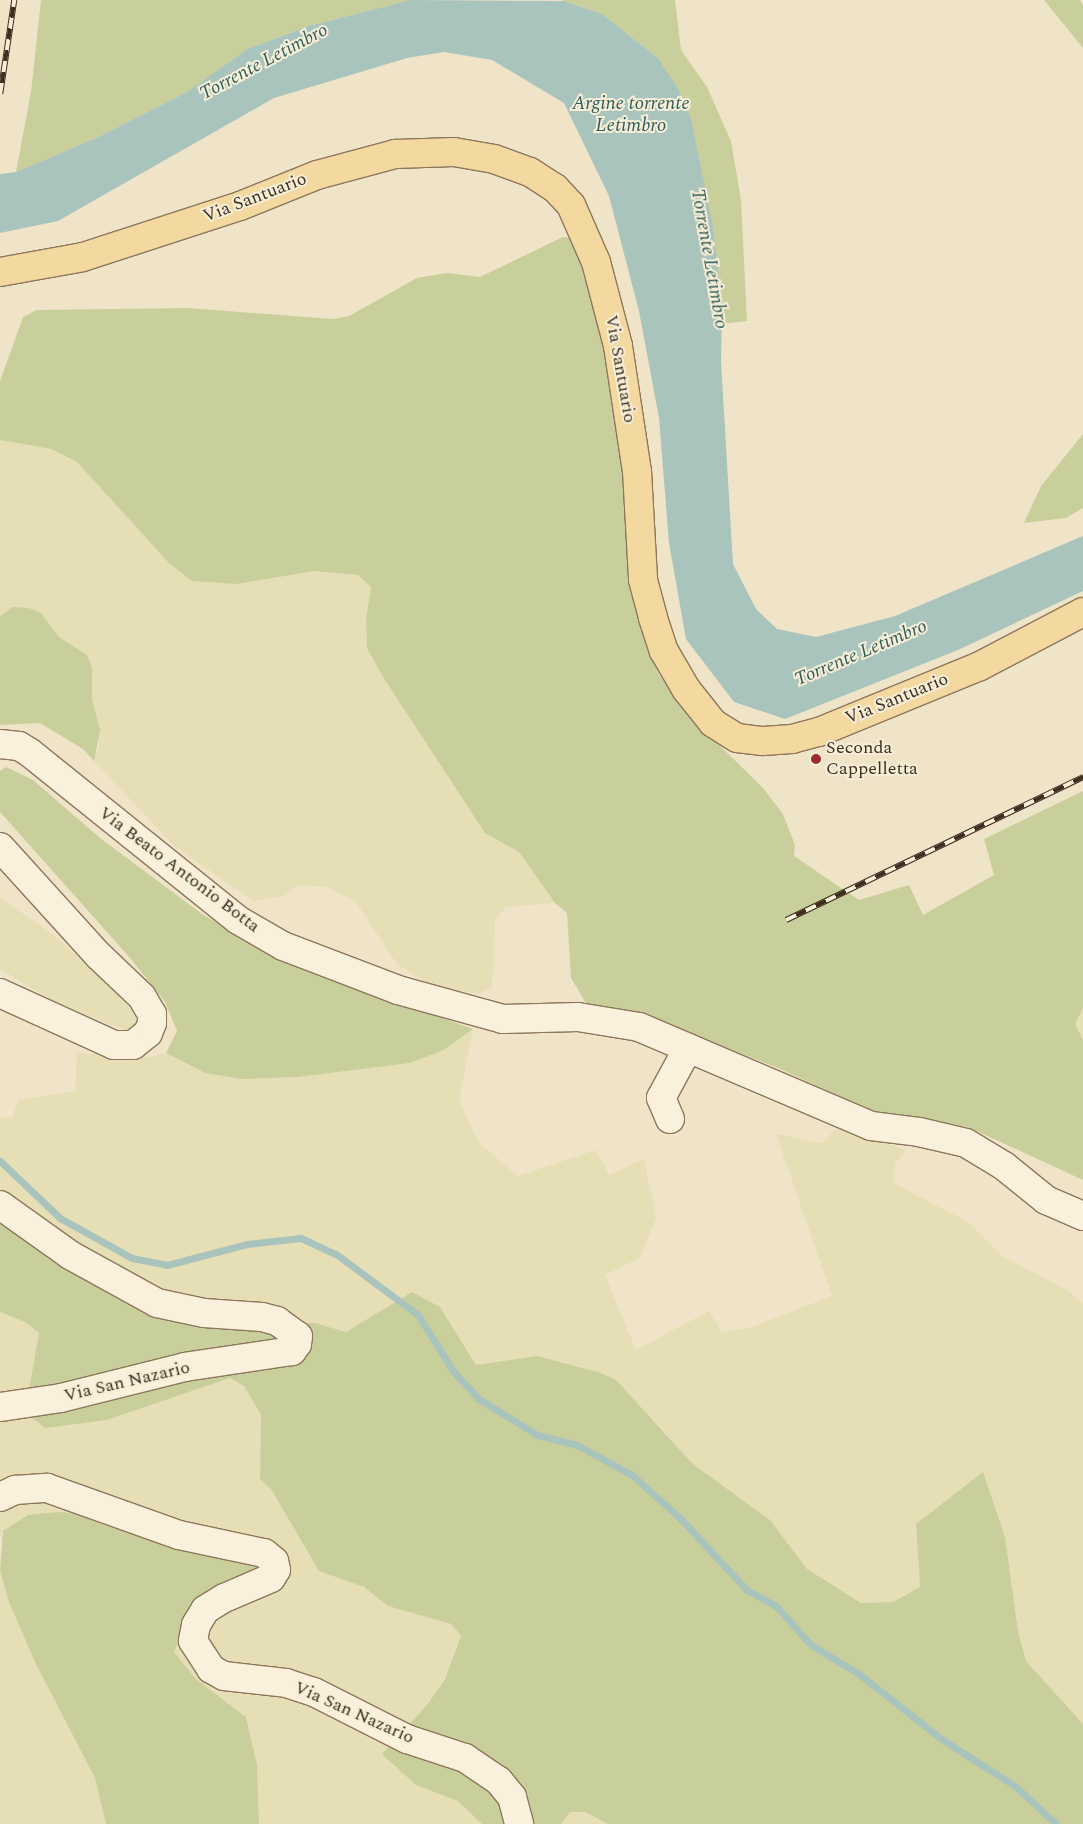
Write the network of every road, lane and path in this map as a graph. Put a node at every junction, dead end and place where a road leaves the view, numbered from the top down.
1 (0, 272) edge
2 (1083, 612) edge
3 (0, 744) edge
4 (0, 847) edge
5 (0, 993) edge
6 (688, 1048) junction
7 (670, 1119) dead end
8 (0, 1205) edge
9 (1083, 1216) edge
10 (0, 1407) edge
11 (0, 1497) edge
12 (519, 1824) edge

1 - 2 main road, Via Santuario
3 - 6 street, Via Beato Antonio Botta
4 - 5 street
6 - 7 street
6 - 9 street, Via Beato Antonio Botta
8 - 10 street, Via San Nazario
11 - 12 street, Via San Nazario

